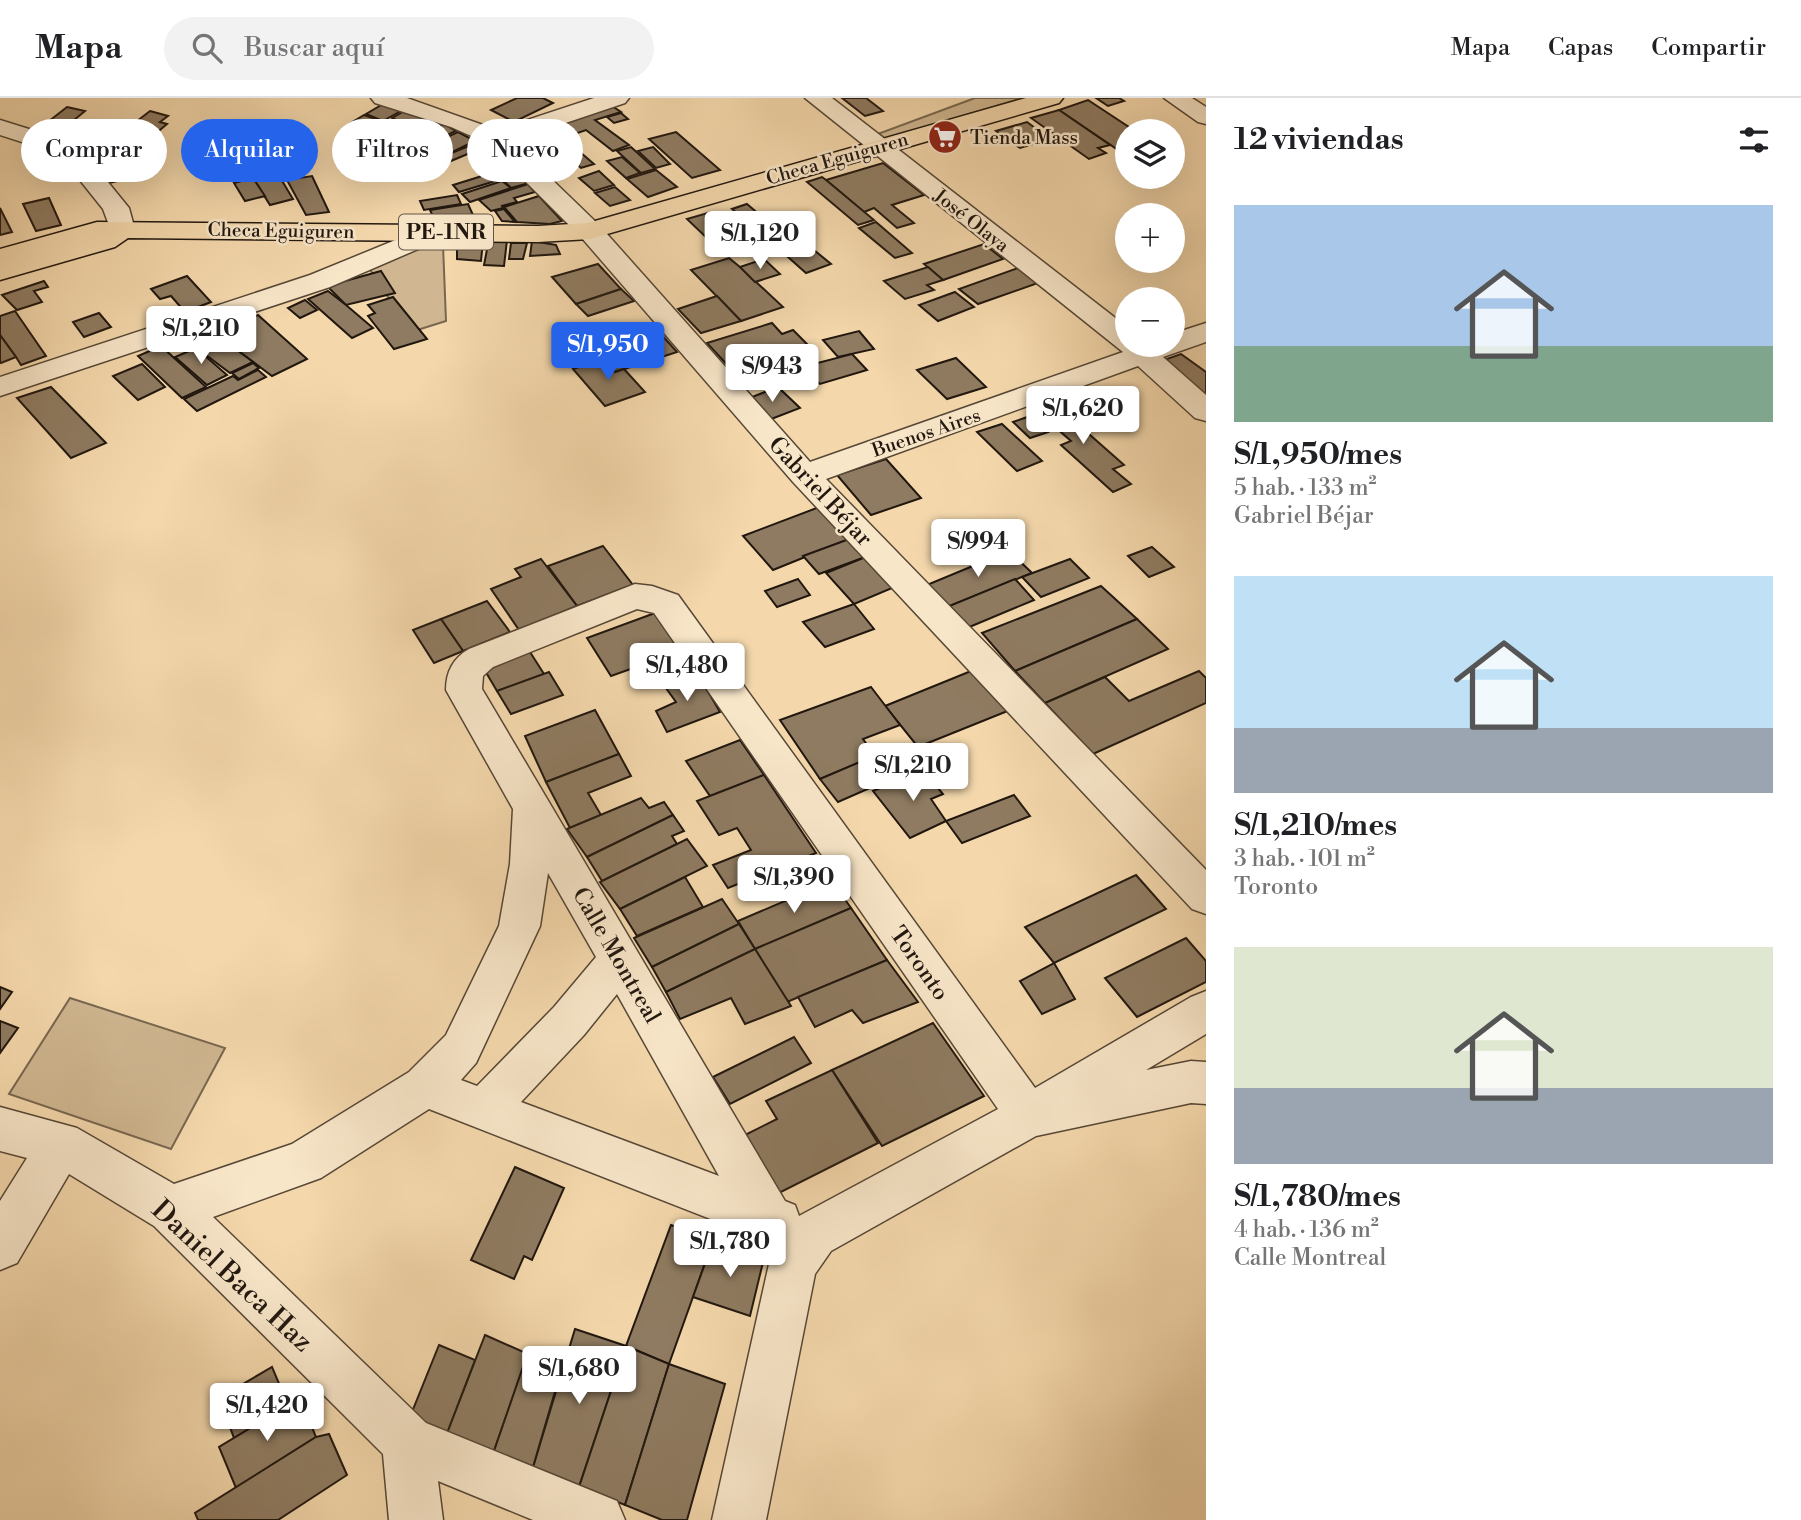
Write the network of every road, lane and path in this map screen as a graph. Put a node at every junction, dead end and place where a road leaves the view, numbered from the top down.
1 (383, 98) edge
2 (617, 98) edge
3 (817, 98) edge
4 (1051, 98) edge
5 (1177, 98) edge
6 (1206, 117) edge
7 (553, 119) edge
8 (894, 119) dead end
9 (467, 126) edge
10 (0, 127) edge
11 (869, 139) junction
12 (540, 182) edge
13 (122, 230) junction
14 (437, 231) junction
15 (590, 231) junction
16 (0, 257) edge
17 (0, 272) edge
18 (1115, 331) edge
19 (1206, 332) edge
20 (1185, 336) edge
21 (1115, 355) edge
22 (1146, 357) edge
23 (0, 387) edge
24 (1206, 411) edge
25 (804, 475) junction
26 (464, 690) joint
27 (532, 807) junction
28 (1206, 897) edge
29 (620, 959) junction
30 (1206, 1011) edge
31 (1206, 1083) edge
32 (425, 1087) junction
33 (484, 1110) junction
34 (1028, 1116) junction
35 (0, 1129) edge
36 (61, 1144) junction
37 (171, 1209) junction
38 (769, 1219) junction
39 (814, 1234) junction
40 (0, 1246) edge
41 (408, 1442) junction
42 (416, 1520) edge
43 (598, 1520) edge
44 (739, 1520) edge

1 - 9 street, Gabriel Béjar
2 - 7 street
3 - 11 street, José Olaya
4 - 11 main road, Checa Eguiguren
5 - 6 street
8 - 11 main road
10 - 13 street
11 - 15 main road, Checa Eguiguren / PE-1NR
11 - 18 street, José Olaya
12 - 15 street, Gabriel Béjar
13 - 14 main road, Checa Eguiguren / PE-1NR
13 - 16 main road, PE-1NR
13 - 17 main road, PE-1NR
14 - 15 main road, Checa Eguiguren / PE-1NR
14 - 23 street
15 - 25 street, Gabriel Béjar
19 - 20 street, Buenos Aires
21 - 25 street, Buenos Aires
22 - 24 street, José Olaya
25 - 28 street, Gabriel Béjar
26 - 27 street, Calle Montreal
26 - 34 street, Toronto
27 - 29 street, Calle Montreal
27 - 32 street
29 - 33 street
29 - 38 street, Calle Montreal
30 - 34 street
31 - 34 street
32 - 33 street
32 - 37 street
33 - 38 street
34 - 39 street
35 - 36 street, Daniel Baca Haz
36 - 37 street, Daniel Baca Haz
36 - 40 street
37 - 41 street, Daniel Baca Haz
38 - 39 street
39 - 44 street
41 - 42 street
41 - 43 street, Daniel Baca Haz

